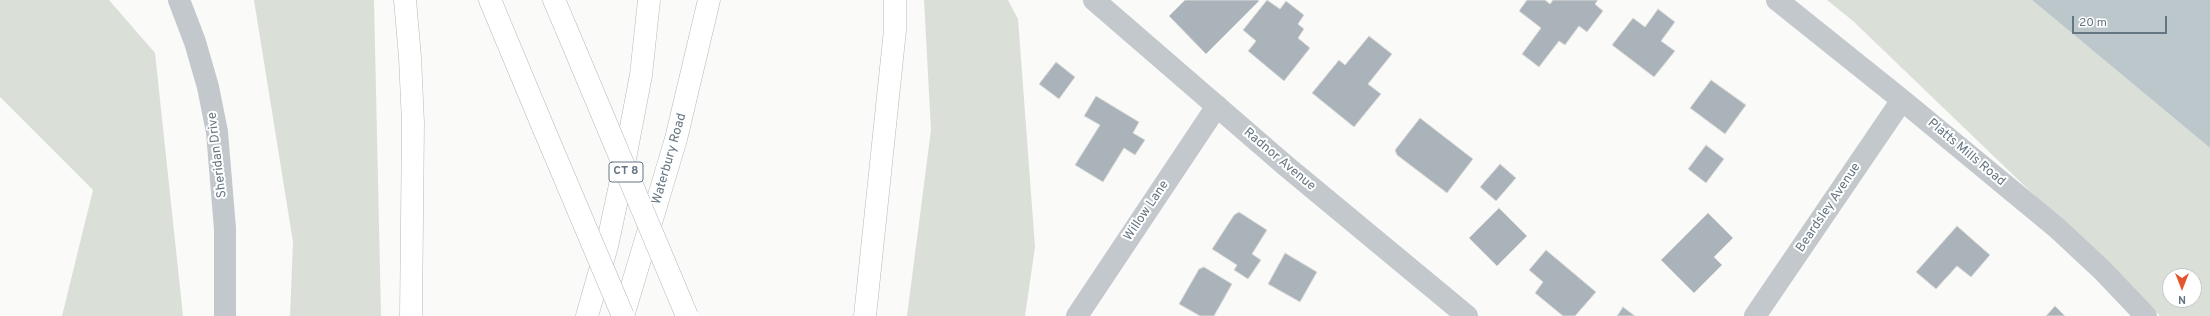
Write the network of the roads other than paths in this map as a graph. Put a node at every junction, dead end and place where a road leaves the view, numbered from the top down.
1 (179, 0) edge
2 (405, 0) edge
3 (490, 0) edge
4 (554, 0) edge
5 (649, 0) edge
6 (709, 0) edge
7 (895, 0) edge
8 (1094, 0) edge
9 (1777, 0) edge
10 (1902, 100) junction
11 (1217, 106) junction
12 (225, 316) edge
13 (411, 316) edge
14 (587, 316) edge
15 (623, 316) edge
16 (687, 316) edge
17 (865, 316) edge
18 (1077, 316) edge
19 (1467, 316) edge
20 (1755, 316) edge
21 (2146, 316) edge

1 - 12 street, Sheridan Drive
2 - 13 main road
3 - 15 main road, bridge
4 - 16 main road, CT 8, bridge
5 - 14 main road
6 - 15 main road, Waterbury Road
7 - 17 main road
8 - 11 street, Radnor Avenue
9 - 10 street, Platts Mills Road
10 - 20 street, Beardsley Avenue
10 - 21 street, Platts Mills Road
11 - 18 street, Willow Lane
11 - 19 street, Radnor Avenue

